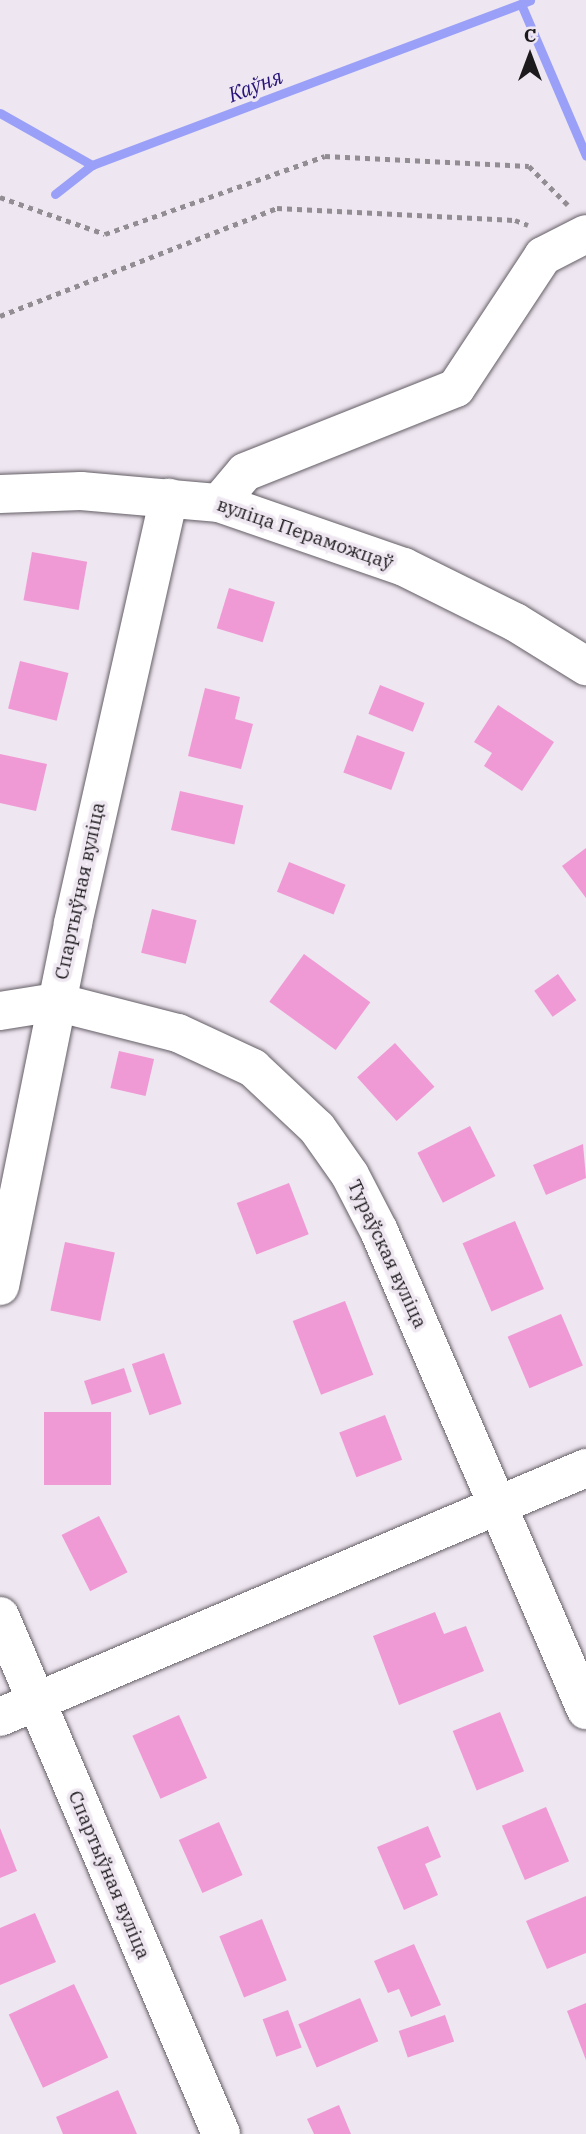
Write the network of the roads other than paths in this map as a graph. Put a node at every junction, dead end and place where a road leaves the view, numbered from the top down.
1 (578, 230) edge
2 (0, 494) edge
3 (169, 498) junction
4 (219, 503) junction
5 (586, 666) edge
6 (56, 1002) junction
7 (0, 1011) edge
8 (0, 1286) edge
9 (586, 1468) edge
10 (497, 1507) junction
11 (0, 1615) edge
12 (34, 1702) junction
13 (586, 1710) edge
14 (0, 1717) edge
15 (221, 2134) edge

1 - 4 street
2 - 3 street, вуліца Пераможцаў
3 - 4 street, вуліца Пераможцаў
3 - 6 street, Спартыўная вуліца
4 - 5 street, вуліца Пераможцаў
6 - 7 street, Тураўская вуліца
6 - 8 street, Спартыўная вуліца
6 - 10 street, Тураўская вуліца
9 - 10 street
10 - 12 street
10 - 13 street, Тураўская вуліца
11 - 12 street, Спартыўная вуліца
12 - 14 street
12 - 15 street, Спартыўная вуліца

